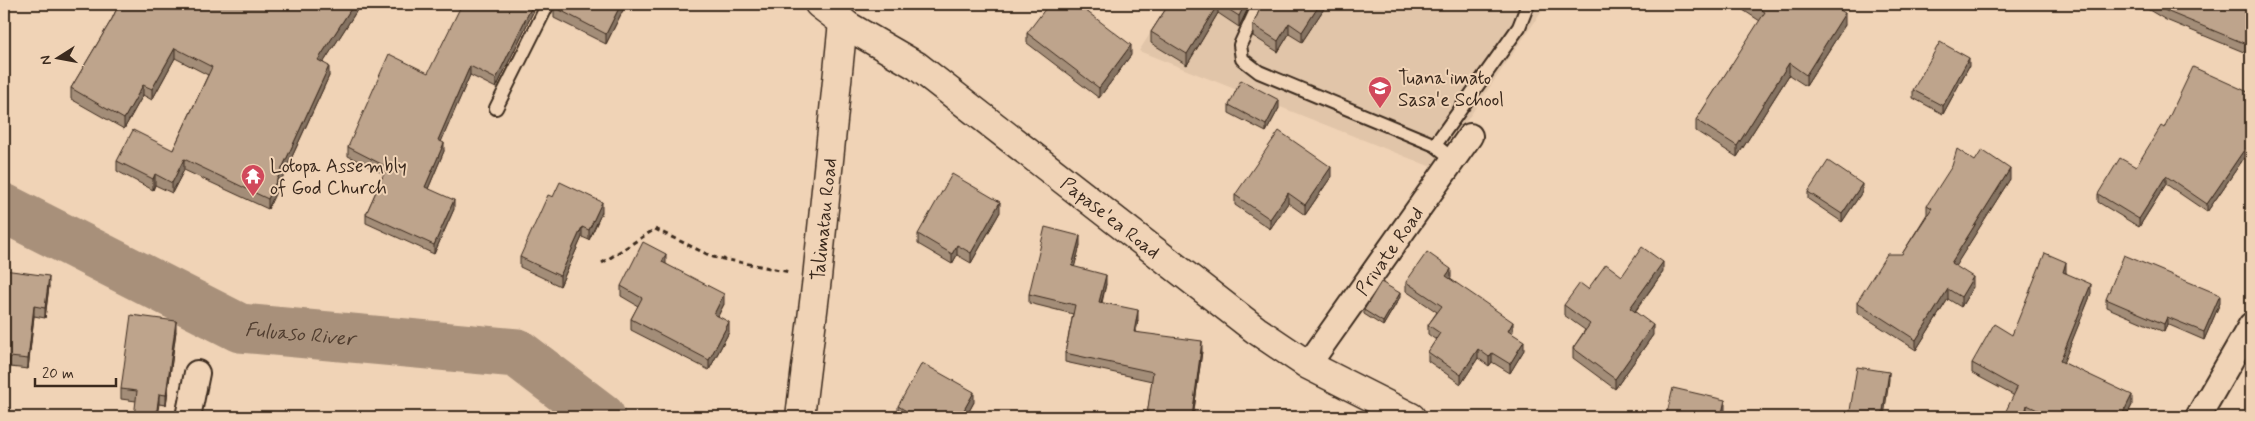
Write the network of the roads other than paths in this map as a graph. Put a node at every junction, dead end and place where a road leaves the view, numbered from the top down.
1 (548, 4) edge
2 (819, 4) edge
3 (1259, 4) edge
4 (1528, 4) edge
5 (843, 22) junction
6 (496, 108) dead end
7 (1470, 136) dead end
8 (1435, 145) junction
9 (1454, 160) junction
10 (2251, 325) edge
11 (1308, 365) junction
12 (197, 373) dead end
13 (188, 417) edge
14 (800, 417) edge
15 (1412, 417) edge
16 (2198, 417) edge

1 - 6 lane
2 - 5 main road, Papase'ea Road
3 - 8 lane
4 - 8 lane
5 - 11 main road, Papase'ea Road
5 - 14 main road, Talimatau Road
7 - 9 street, Private Road
8 - 9 lane
9 - 11 street, Private Road
10 - 16 street
11 - 15 main road, Papase'ea Road
12 - 13 street

